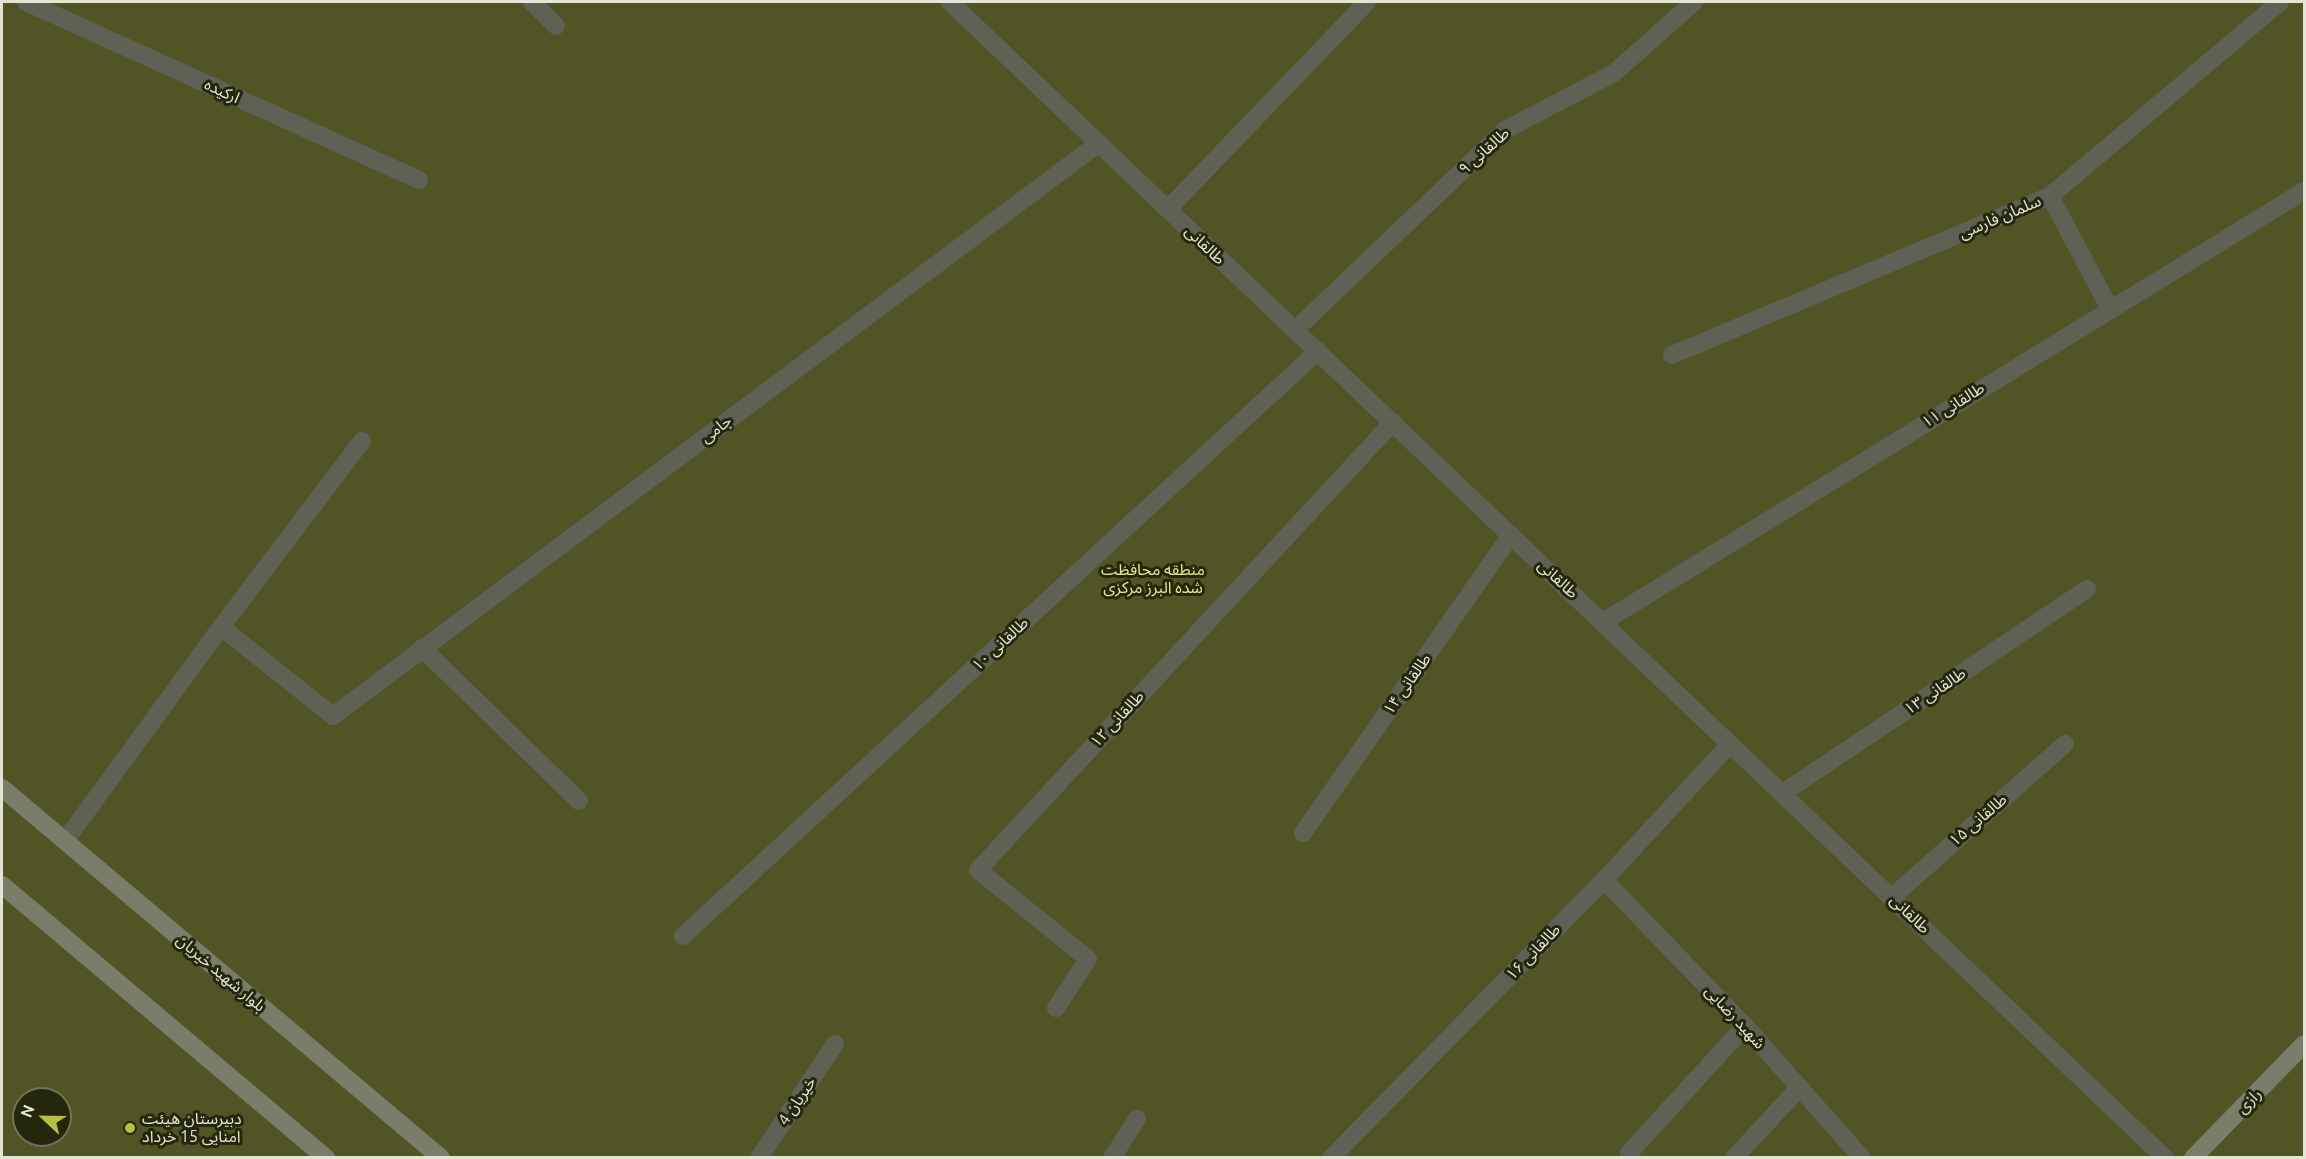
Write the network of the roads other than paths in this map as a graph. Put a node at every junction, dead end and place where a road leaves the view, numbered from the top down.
1 (26, 2) edge
2 (532, 2) edge
3 (950, 2) edge
4 (1367, 2) edge
5 (1694, 2) edge
6 (2280, 2) edge
7 (556, 26) dead end
8 (1099, 143) junction
9 (418, 180) dead end
10 (2304, 191) edge
11 (2050, 196) junction
12 (1168, 209) junction
13 (2110, 309) junction
14 (1295, 330) junction
15 (1318, 351) junction
16 (1672, 355) dead end
17 (1393, 422) junction
18 (362, 441) dead end
19 (1511, 535) junction
20 (2087, 589) dead end
21 (1603, 622) junction
22 (221, 627) junction
23 (422, 648) junction
24 (1730, 744) junction
25 (2065, 744) dead end
26 (2, 788) edge
27 (1783, 793) junction
28 (579, 801) dead end
29 (1303, 833) dead end
30 (65, 841) junction
31 (1604, 880) junction
32 (2, 885) edge
33 (1892, 897) junction
34 (683, 936) dead end
35 (1056, 1008) dead end
36 (1745, 1026) junction
37 (835, 1044) dead end
38 (2304, 1044) edge
39 (1800, 1087) junction
40 (1137, 1119) dead end
41 (1629, 1153) dead end
42 (326, 1158) edge
43 (441, 1158) edge
44 (759, 1158) edge
45 (1112, 1158) edge
46 (1332, 1158) edge
47 (1734, 1158) edge
48 (1862, 1158) edge
49 (2165, 1158) edge
50 (2193, 1158) edge

1 - 9 street, ارکیده
2 - 7 street
3 - 8 street, طالقانی
4 - 12 street
5 - 14 street, طالقانی ۹
6 - 11 street, سلمان فارسی
8 - 12 street, طالقانی
8 - 23 street, جامی
10 - 13 street, طالقانی ۱۱
11 - 13 street
11 - 16 street, سلمان فارسی
12 - 14 street, طالقانی
13 - 21 street, طالقانی ۱۱
14 - 15 street, طالقانی
15 - 17 street, طالقانی
15 - 34 street, طالقانی ۱۰
17 - 19 street, طالقانی
17 - 35 street, طالقانی ۱۲
18 - 22 street
19 - 21 street, طالقانی
19 - 29 street, طالقانی ۱۴
20 - 27 street, طالقانی ۱۳
21 - 24 street, طالقانی
22 - 23 street, جامی
22 - 30 street
23 - 28 street
24 - 27 street, طالقانی
24 - 31 street, طالقانی ۱۶
25 - 33 street, طالقانی ۱۵
26 - 30 main road, بلوار شهید خیریان
27 - 33 street, طالقانی
30 - 43 main road, بلوار شهید خیریان
31 - 36 street, شهید رضایی
31 - 46 street, طالقانی ۱۶
32 - 42 main road
33 - 49 street, طالقانی
36 - 39 street, شهید رضایی
36 - 41 street
37 - 44 street, خیریان 4
38 - 50 main road, رازی
39 - 47 street
39 - 48 street, شهید رضایی
40 - 45 street

